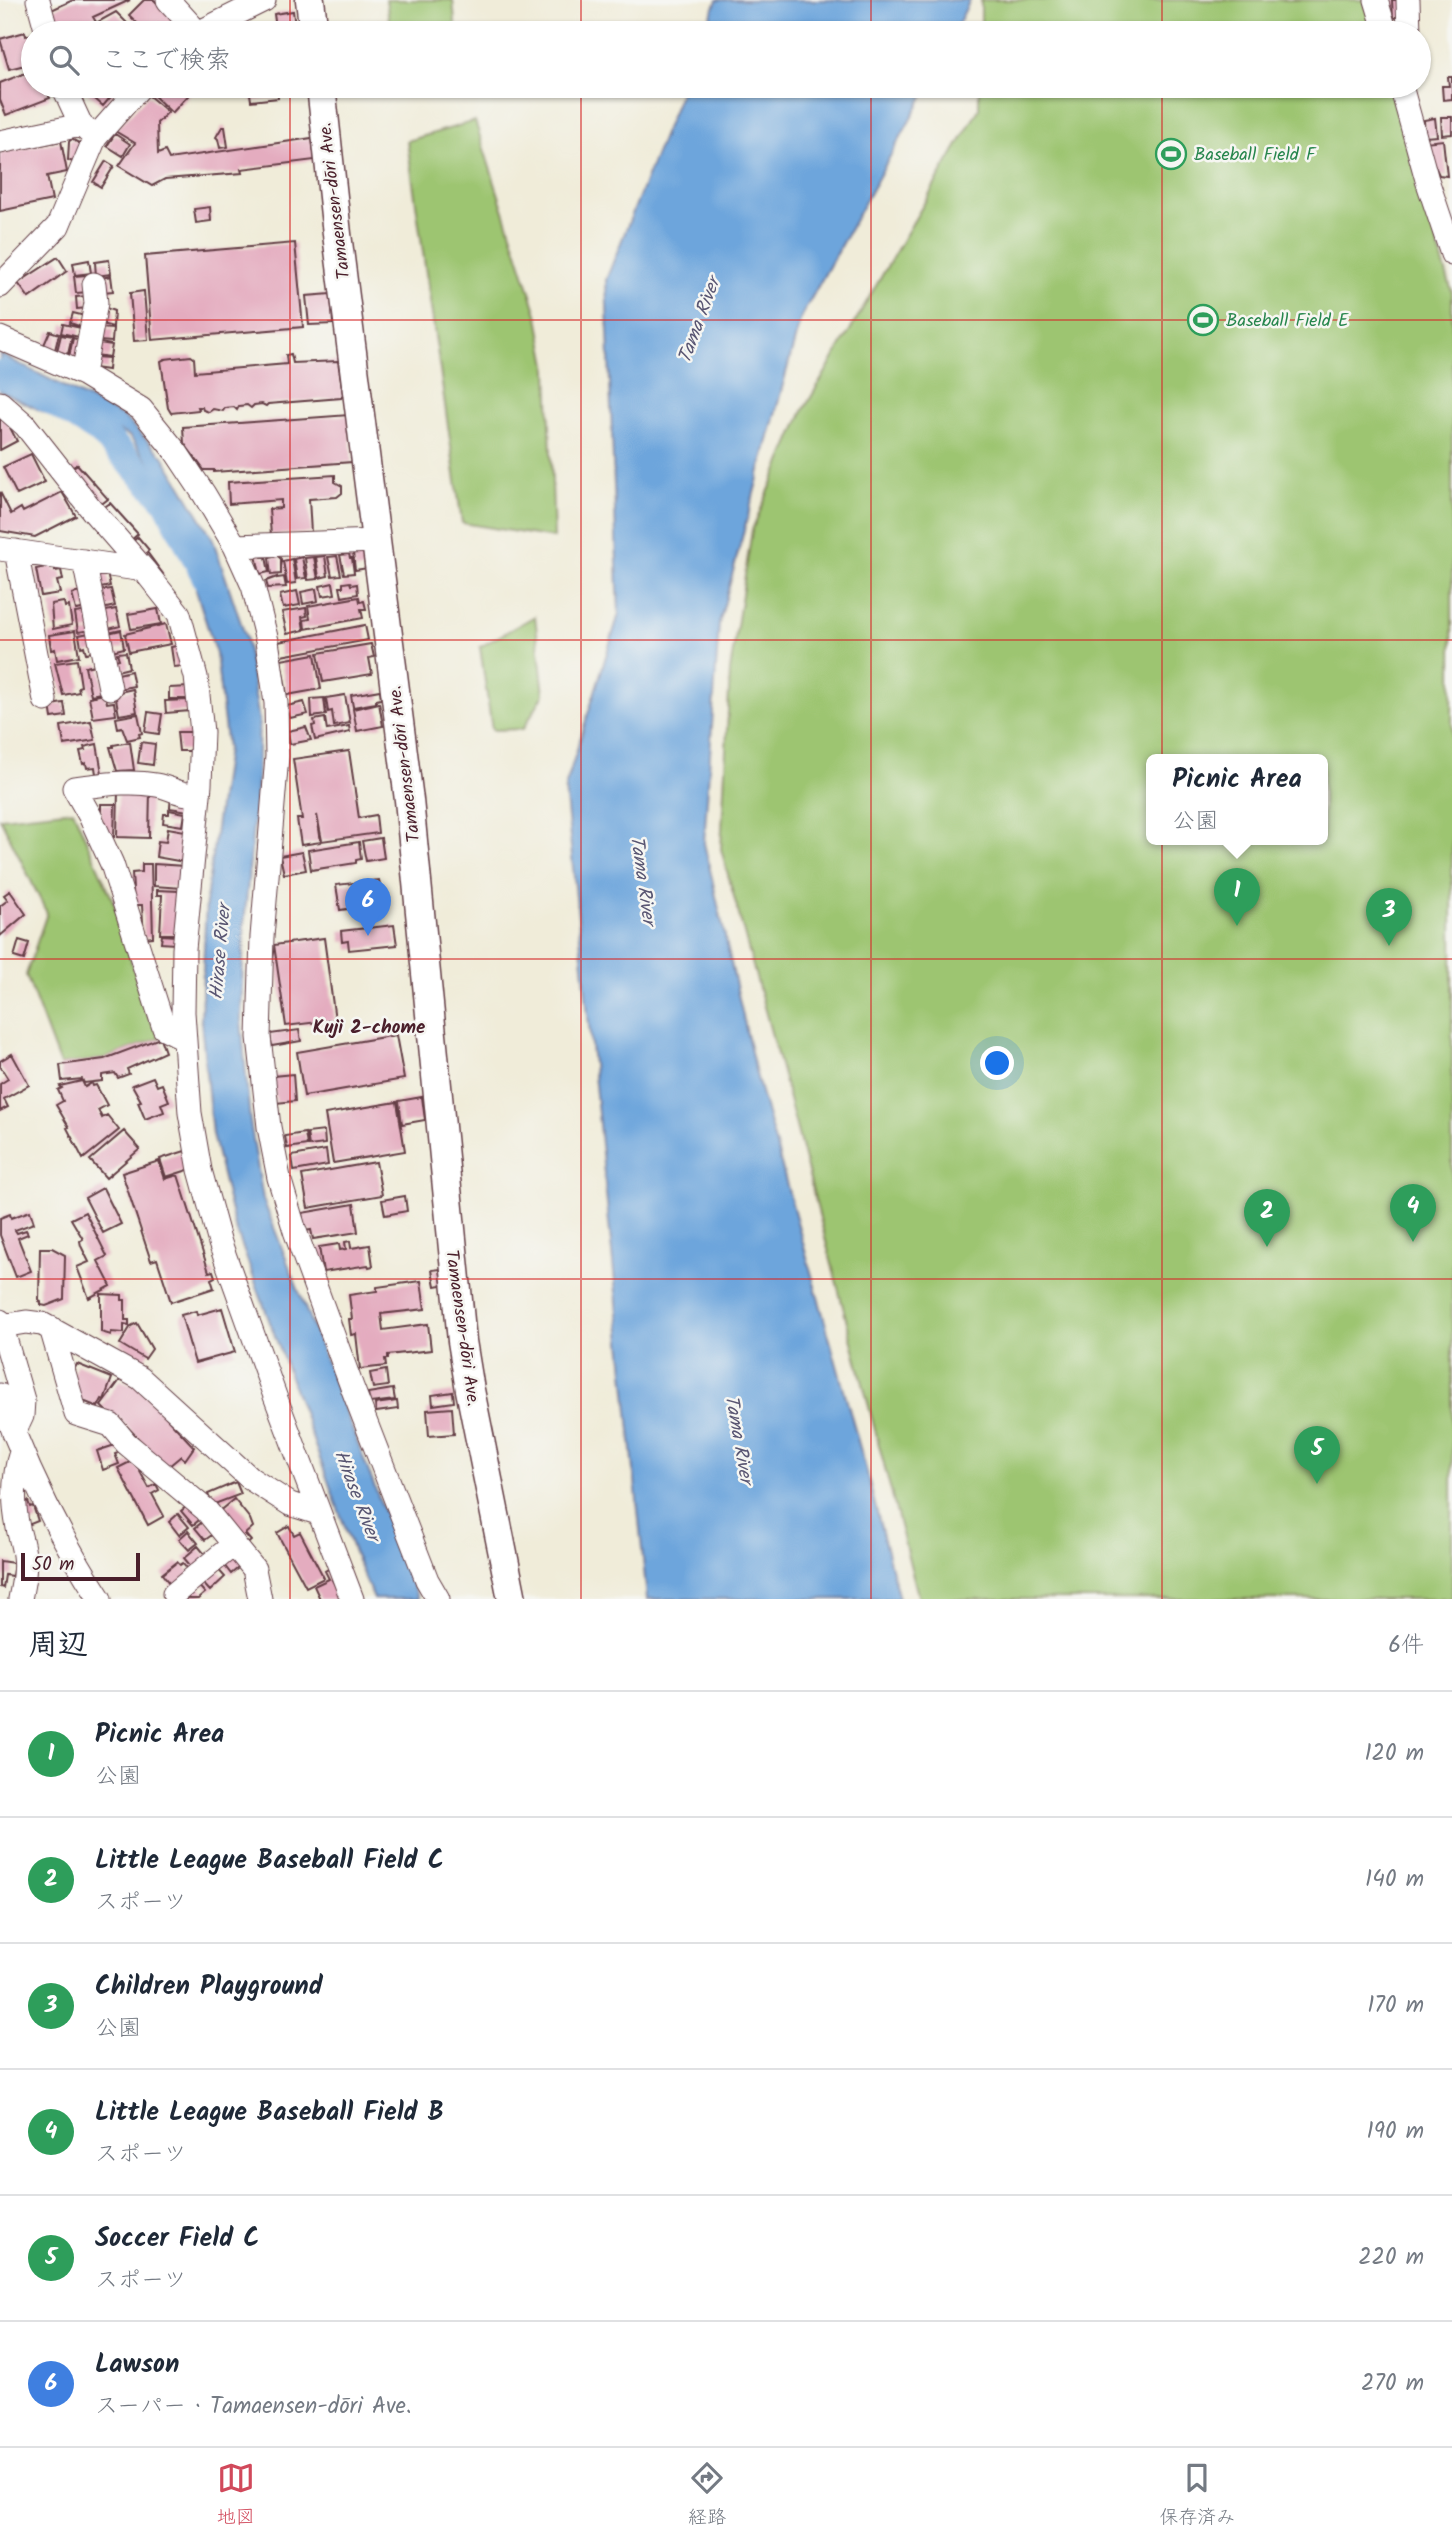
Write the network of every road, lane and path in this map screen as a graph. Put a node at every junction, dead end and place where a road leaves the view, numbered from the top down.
1 (38, 0) edge
2 (168, 0) edge
3 (264, 0) edge
4 (310, 0) edge
5 (1376, 0) edge
6 (1408, 0) edge
7 (44, 21) edge
8 (187, 21) edge
9 (222, 21) edge
10 (313, 21) edge
11 (1382, 21) edge
12 (1409, 21) edge
13 (70, 98) edge
14 (127, 98) edge
15 (322, 98) edge
16 (1404, 98) edge
17 (1412, 98) edge
18 (1413, 128) junction
19 (88, 132) junction
20 (0, 142) edge
21 (1452, 254) edge
22 (0, 285) edge
23 (101, 297) dead end
24 (0, 338) edge
25 (83, 374) junction
26 (0, 403) edge
27 (377, 541) junction
28 (235, 546) junction
29 (8, 550) edge
30 (84, 561) junction
31 (145, 570) junction
32 (110, 688) dead end
33 (45, 700) dead end
34 (199, 794) junction
35 (184, 1038) junction
36 (1, 1324) edge
37 (51, 1328) junction
38 (0, 1397) edge
39 (16, 1457) edge
40 (318, 1513) junction
41 (234, 1544) junction
42 (174, 1594) dead end
43 (20, 1599) edge
44 (100, 1599) edge
45 (260, 1599) edge
46 (352, 1599) edge
47 (438, 1599) edge
48 (512, 1599) edge

1 - 7 street
2 - 8 street
3 - 9 street
4 - 10 main road
5 - 11 street
6 - 12 street
13 - 19 street
14 - 19 street
15 - 27 main road, Tamaensen-dōri Ave.
16 - 18 street
17 - 18 street
18 - 21 street
19 - 20 street
19 - 22 street
23 - 25 street
24 - 25 street
25 - 28 street
26 - 31 street
27 - 28 street
27 - 48 main road, Tamaensen-dōri Ave.
28 - 47 street
29 - 30 street
29 - 33 street
30 - 31 street
30 - 32 street
31 - 34 street
34 - 35 street
34 - 35 street
35 - 40 street
36 - 37 street
36 - 39 street
37 - 40 street
37 - 41 street
38 - 39 street
39 - 43 street
39 - 44 street
40 - 46 street
41 - 42 street
41 - 45 street

